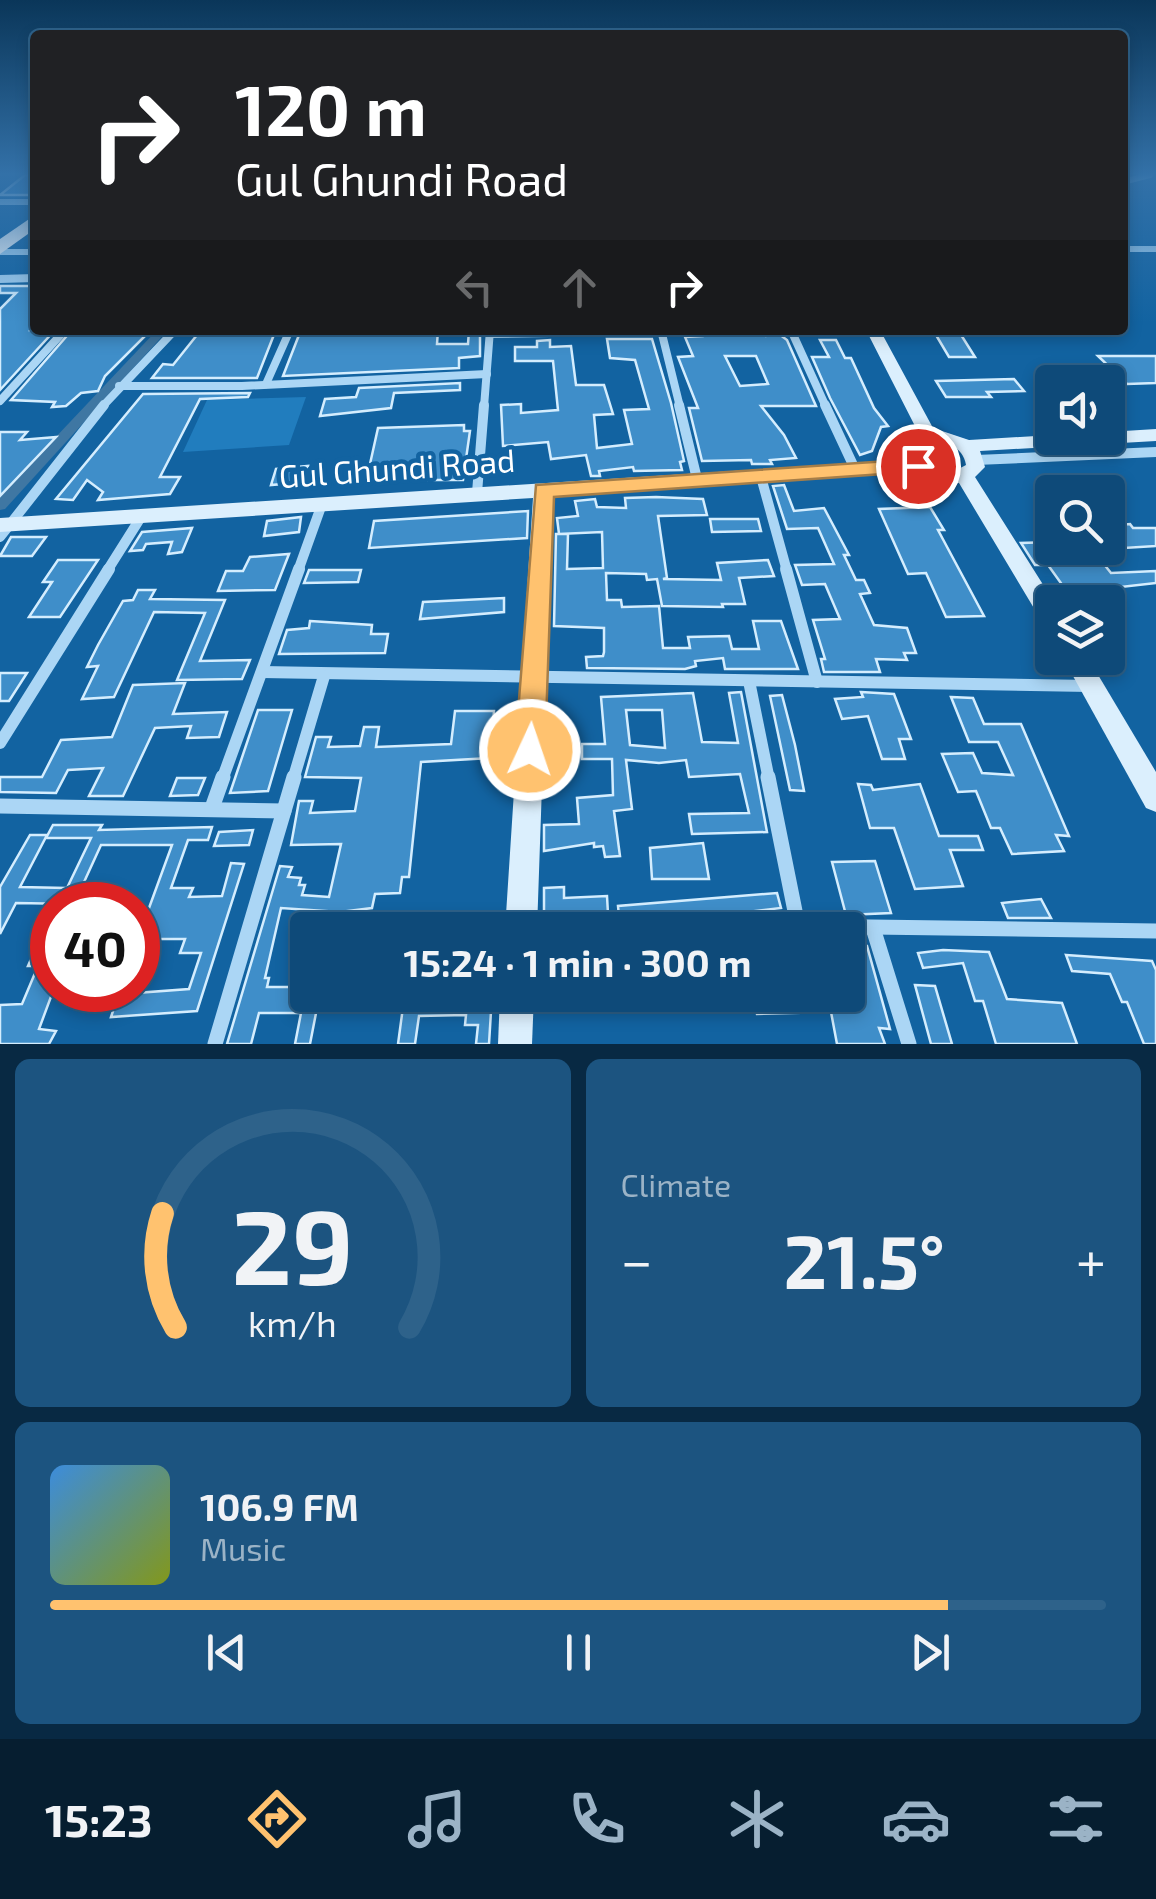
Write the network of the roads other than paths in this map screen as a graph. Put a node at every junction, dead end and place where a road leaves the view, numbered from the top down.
1 (30, 224) edge
2 (1156, 248) edge
3 (1128, 249) edge
4 (0, 250) edge
5 (30, 252) edge
6 (30, 278) edge
7 (0, 279) edge
8 (60, 335) edge
9 (170, 335) edge
10 (288, 335) edge
11 (490, 335) edge
12 (662, 335) edge
13 (793, 335) edge
14 (876, 335) edge
15 (487, 374) junction
16 (266, 384) junction
17 (119, 386) junction
18 (0, 401) edge
19 (927, 433) junction
20 (1156, 435) edge
21 (1156, 452) edge
22 (969, 461) junction
23 (918, 466) junction
24 (854, 467) junction
25 (762, 477) junction
26 (697, 479) junction
27 (543, 490) junction
28 (477, 494) junction
29 (322, 504) junction
30 (140, 516) junction
31 (3, 529) edge
32 (1035, 586) edge
33 (262, 672) junction
34 (1085, 675) edge
35 (324, 676) junction
36 (534, 678) junction
37 (749, 681) junction
38 (818, 682) junction
39 (1092, 686) junction
40 (0, 743) edge
41 (1156, 798) edge
42 (0, 806) edge
43 (212, 808) junction
44 (284, 811) junction
45 (522, 912) edge
46 (795, 912) edge
47 (865, 928) edge
48 (873, 928) junction
49 (1156, 931) edge
50 (517, 1012) edge
51 (215, 1044) edge
52 (515, 1044) edge
53 (909, 1044) edge

1 - 4 highway
2 - 3 street
4 - 5 street
6 - 7 street
8 - 18 street
9 - 17 street
10 - 16 street
11 - 15 street
12 - 26 street
13 - 24 street
14 - 19 main road
15 - 16 street
15 - 28 street
16 - 17 street
17 - 31 street
19 - 22 main road
19 - 23 main road
20 - 22 main road
21 - 22 street
22 - 23 main road, Gul Ghundi Road
22 - 32 main road
23 - 24 main road, Gul Ghundi Road
24 - 25 main road, Gul Ghundi Road
25 - 26 main road, Gul Ghundi Road
25 - 38 street
26 - 27 main road, Gul Ghundi Road
27 - 28 main road, Gul Ghundi Road
27 - 36 main road
28 - 29 main road, Gul Ghundi Road
29 - 30 main road, Gul Ghundi Road
29 - 33 street
30 - 31 main road, Gul Ghundi Road
30 - 40 street
33 - 35 street
33 - 43 street
34 - 39 main road
35 - 36 street
35 - 44 street
36 - 37 street
36 - 45 main road
37 - 38 street
37 - 46 street
38 - 39 street
39 - 41 main road
42 - 43 street
43 - 44 street
44 - 51 street
47 - 48 street
48 - 49 street
48 - 53 street
50 - 52 main road

